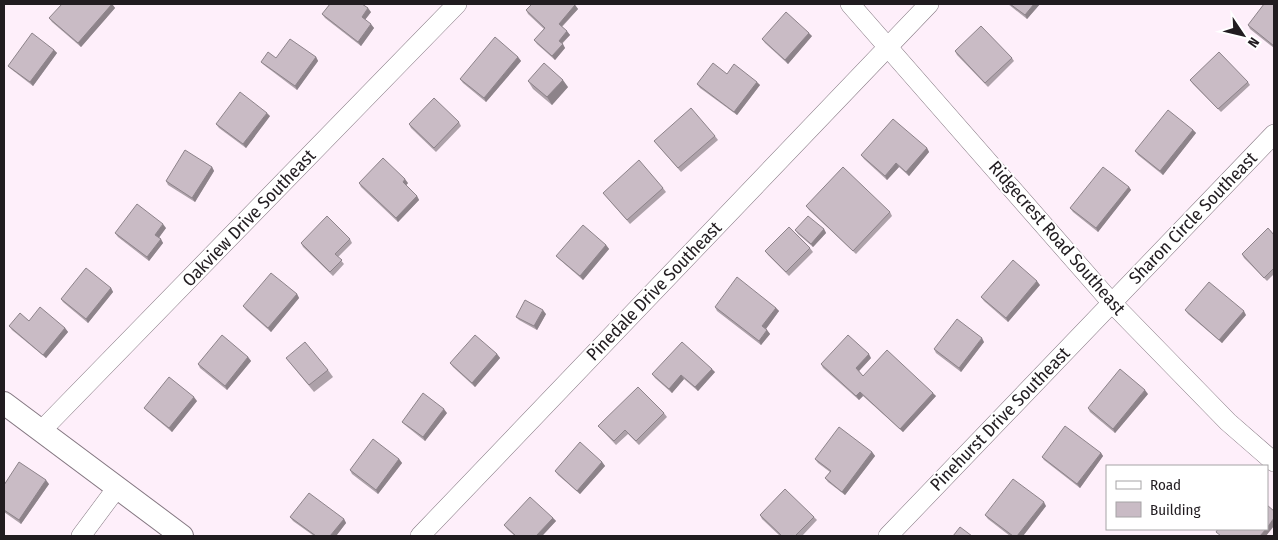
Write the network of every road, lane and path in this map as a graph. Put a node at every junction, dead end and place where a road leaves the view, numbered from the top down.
1 (457, 4) edge
2 (850, 4) edge
3 (930, 4) edge
4 (889, 46) junction
5 (1274, 134) edge
6 (1111, 302) junction
7 (4, 403) edge
8 (41, 431) junction
9 (1274, 462) edge
10 (116, 489) junction
11 (81, 536) edge
12 (182, 536) edge
13 (420, 536) edge
14 (888, 536) edge

1 - 8 street, Oakview Drive Southeast
2 - 4 street, Ridgecrest Road Southeast
3 - 4 street
4 - 6 street, Ridgecrest Road Southeast
4 - 13 street, Pinedale Drive Southeast
5 - 6 street, Sharon Circle Southeast
6 - 9 street, Ridgecrest Road Southeast
6 - 14 street, Pinehurst Drive Southeast
7 - 8 street
8 - 10 street
10 - 11 street
10 - 12 street

